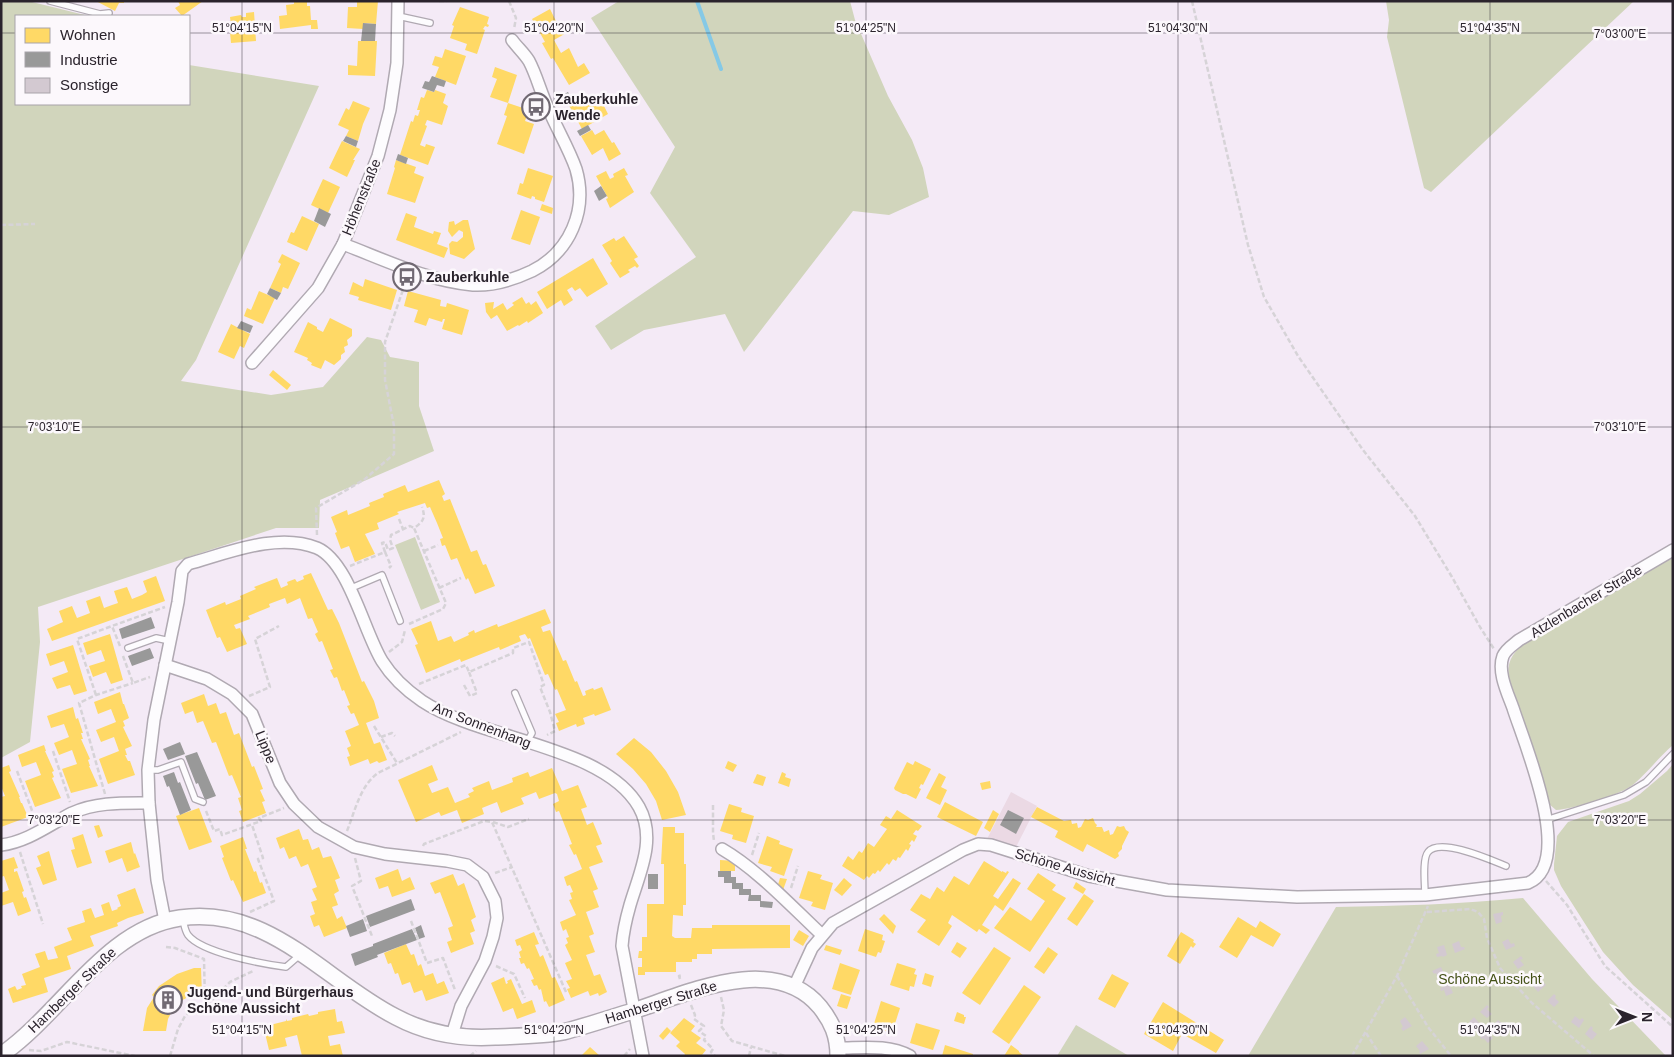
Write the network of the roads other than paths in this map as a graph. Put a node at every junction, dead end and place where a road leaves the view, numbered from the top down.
1 (50, 1) edge
2 (398, 1) edge
3 (109, 13) dead end
4 (398, 16) junction
5 (430, 23) dead end
6 (512, 40) road end
7 (343, 244) junction
8 (252, 363) dead end
9 (1673, 550) edge
10 (349, 589) junction
11 (400, 621) dead end
12 (170, 641) junction
13 (128, 648) dead end
14 (166, 665) junction
15 (515, 693) dead end
16 (529, 743) junction
17 (1673, 754) edge
18 (148, 770) junction
19 (203, 802) road end
20 (149, 803) junction
21 (1546, 820) junction
22 (1, 845) edge
23 (722, 849) road end
24 (1506, 866) dead end
25 (1428, 895) junction
26 (183, 918) junction
27 (165, 921) junction
28 (822, 935) junction
29 (302, 954) junction
30 (794, 987) junction
31 (633, 1011) junction
32 (452, 1036) junction
33 (838, 1052) edge
34 (1, 1055) edge
35 (643, 1056) edge
36 (910, 1056) edge

1 - 3 lane
2 - 4 street, Höhenstraße
4 - 5 lane
4 - 7 street, Höhenstraße
6 - 7 street
7 - 8 street, Höhenstraße
9 - 21 street, Atzlenbacher Straße
10 - 11 lane
10 - 12 street, Am Sonnenhang
10 - 16 street, Am Sonnenhang
12 - 13 lane
12 - 14 street, Am Sonnenhang
14 - 18 street, Am Sonnenhang
14 - 32 street, Lippe
15 - 16 lane
16 - 31 street, Am Sonnenhang
17 - 21 lane
18 - 19 lane
18 - 20 street, Am Sonnenhang
20 - 22 street
20 - 27 street, Am Sonnenhang
21 - 25 street, Schöne Aussicht
23 - 28 street
24 - 25 lane
25 - 28 street, Schöne Aussicht
26 - 27 street, Hamberger Straße
26 - 29 street, Hamberger Straße
26 - 29 lane
27 - 34 street, Hamberger Straße
28 - 30 street, Schöne Aussicht
29 - 32 street, Hamberger Straße
30 - 31 street, Hamberger Straße
30 - 33 street, Hamberger Straße
31 - 32 street, Hamberger Straße
31 - 35 street, Am Sonnenhang
33 - 36 street

